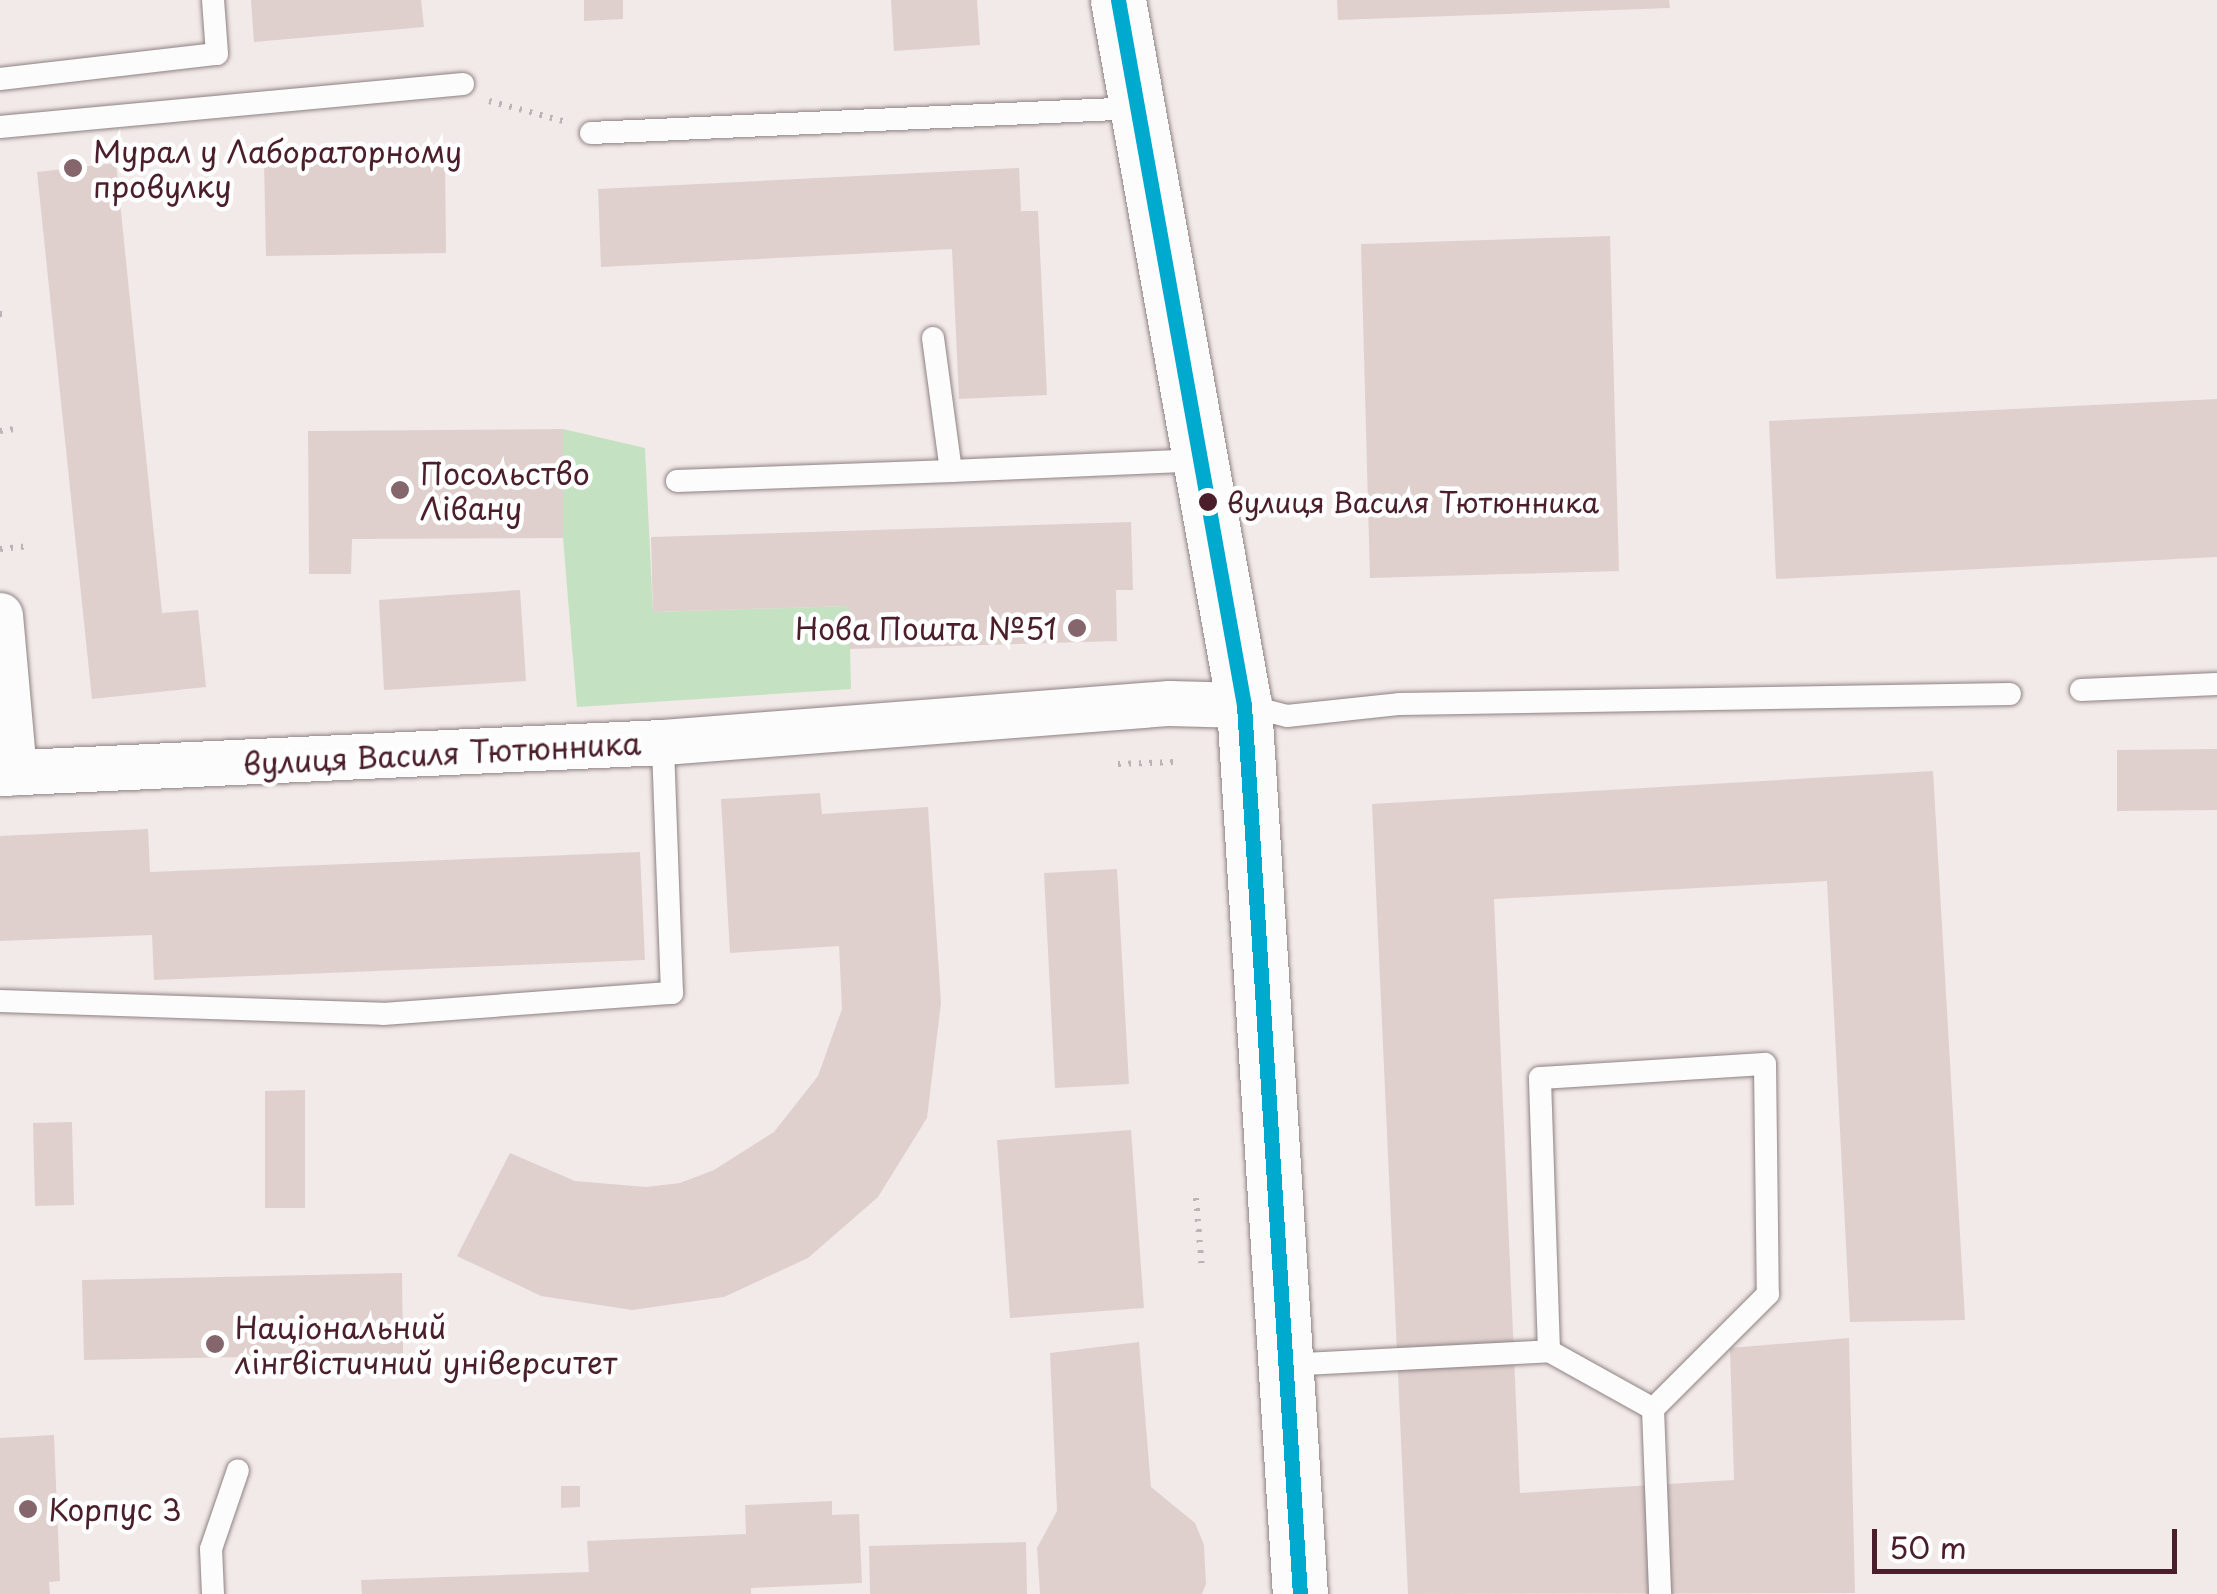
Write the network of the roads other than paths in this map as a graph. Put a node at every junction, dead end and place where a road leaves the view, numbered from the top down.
1 (213, 0) edge
2 (1118, 0) edge
3 (0, 78) edge
4 (463, 84) road end
5 (1138, 108) junction
6 (0, 127) edge
7 (591, 133) road end
8 (933, 338) dead end
9 (1204, 460) junction
10 (951, 471) junction
11 (677, 481) dead end
12 (0, 615) edge
13 (2217, 684) edge
14 (2081, 690) dead end
15 (2010, 694) dead end
16 (1244, 705) junction
17 (663, 742) junction
18 (7, 772) edge
19 (0, 1001) edge
20 (1550, 1351) junction
21 (1286, 1365) junction
22 (1653, 1409) junction
23 (238, 1470) dead end
24 (213, 1594) edge
25 (1300, 1594) edge
26 (1660, 1594) edge

1 - 3 lane
2 - 5 main road
4 - 6 lane
5 - 7 lane
5 - 9 main road
8 - 10 lane
9 - 10 lane
9 - 16 main road
10 - 11 lane
12 - 18 street
13 - 14 lane
15 - 16 lane
16 - 17 street, вулиця Василя Тютюнника
16 - 21 main road
17 - 18 street, вулиця Василя Тютюнника
17 - 19 lane
20 - 21 lane
20 - 22 lane
20 - 22 lane
21 - 25 main road
22 - 26 lane
23 - 24 lane

